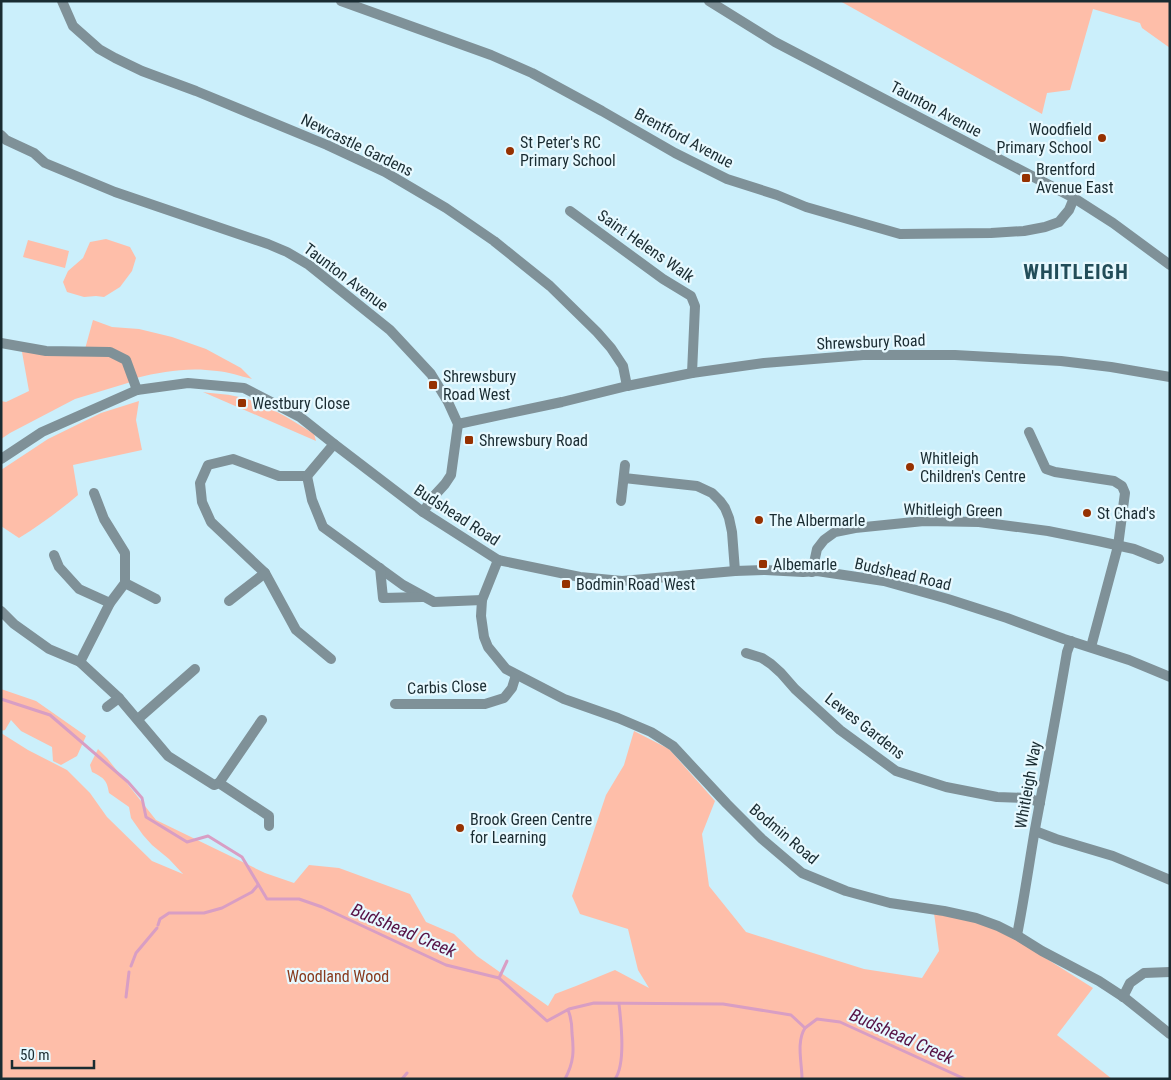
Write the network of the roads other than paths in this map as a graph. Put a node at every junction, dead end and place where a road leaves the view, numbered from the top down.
1 (62, 1) edge
2 (341, 1) edge
3 (709, 1) edge
4 (3, 140) edge
5 (1074, 198) junction
6 (570, 210) dead end
7 (1170, 265) edge
8 (1, 343) edge
9 (692, 374) junction
10 (1170, 377) edge
11 (627, 386) junction
12 (137, 390) junction
13 (458, 424) junction
14 (1029, 432) dead end
15 (334, 444) junction
16 (1, 459) edge
17 (625, 465) dead end
18 (307, 476) junction
19 (624, 478) junction
20 (94, 493) dead end
21 (621, 501) dead end
22 (423, 512) junction
23 (1118, 546) junction
24 (54, 555) dead end
25 (1159, 559) dead end
26 (498, 560) junction
27 (380, 568) junction
28 (735, 571) junction
29 (812, 572) junction
30 (265, 573) junction
31 (125, 583) junction
32 (424, 596) junction
33 (156, 599) dead end
34 (482, 600) junction
35 (229, 601) dead end
36 (110, 603) junction
37 (1, 612) edge
38 (1071, 641) junction
39 (1092, 647) junction
40 (746, 653) dead end
41 (331, 658) dead end
42 (80, 662) junction
43 (195, 669) dead end
44 (516, 675) junction
45 (1170, 677) edge
46 (119, 698) junction
47 (395, 704) dead end
48 (107, 707) dead end
49 (138, 719) junction
50 (262, 720) dead end
51 (219, 783) junction
52 (1040, 803) junction
53 (269, 826) dead end
54 (1035, 831) junction
55 (1170, 880) edge
56 (1017, 935) junction
57 (1170, 972) edge
58 (1123, 996) junction
59 (1170, 1034) edge

1 - 11 street, Newcastle Gardens
2 - 5 street, Brentford Avenue
3 - 5 street, Taunton Avenue
4 - 13 street, Taunton Avenue
5 - 7 street, Taunton Avenue
6 - 9 street, Saint Helens Walk
8 - 12 street
9 - 10 street, Shrewsbury Road
9 - 11 street, Shrewsbury Road
11 - 13 street, Shrewsbury Road
12 - 15 street, Budshead Road
12 - 16 street, Budshead Road
13 - 22 street
14 - 23 street
15 - 18 street
15 - 22 street, Budshead Road
17 - 19 street
18 - 27 street
18 - 30 street
19 - 21 street
19 - 28 street
20 - 31 street
22 - 26 street, Budshead Road
23 - 25 street, Whitleigh Green
23 - 29 street, Whitleigh Green
23 - 39 street
24 - 36 street
26 - 28 street, Budshead Road
26 - 34 street, Bodmin Road
27 - 32 street
27 - 32 street
28 - 29 street, Budshead Road
29 - 38 street, Budshead Road
30 - 35 street
30 - 41 street
31 - 33 street
31 - 36 street
32 - 34 street
34 - 44 street, Bodmin Road
36 - 42 street
37 - 42 street
38 - 39 street, Budshead Road
38 - 52 street, Whitleigh Way
39 - 45 street, Budshead Road
40 - 52 street, Lewes Gardens
42 - 46 street
43 - 49 street
44 - 47 street, Carbis Close
44 - 56 street, Bodmin Road
46 - 48 street
46 - 49 street
49 - 51 street
50 - 51 street
51 - 53 street
52 - 54 street, Whitleigh Way
54 - 55 street
54 - 56 street, Whitleigh Way
56 - 58 street, Bodmin Road
57 - 58 street
58 - 59 street, Bodmin Road

